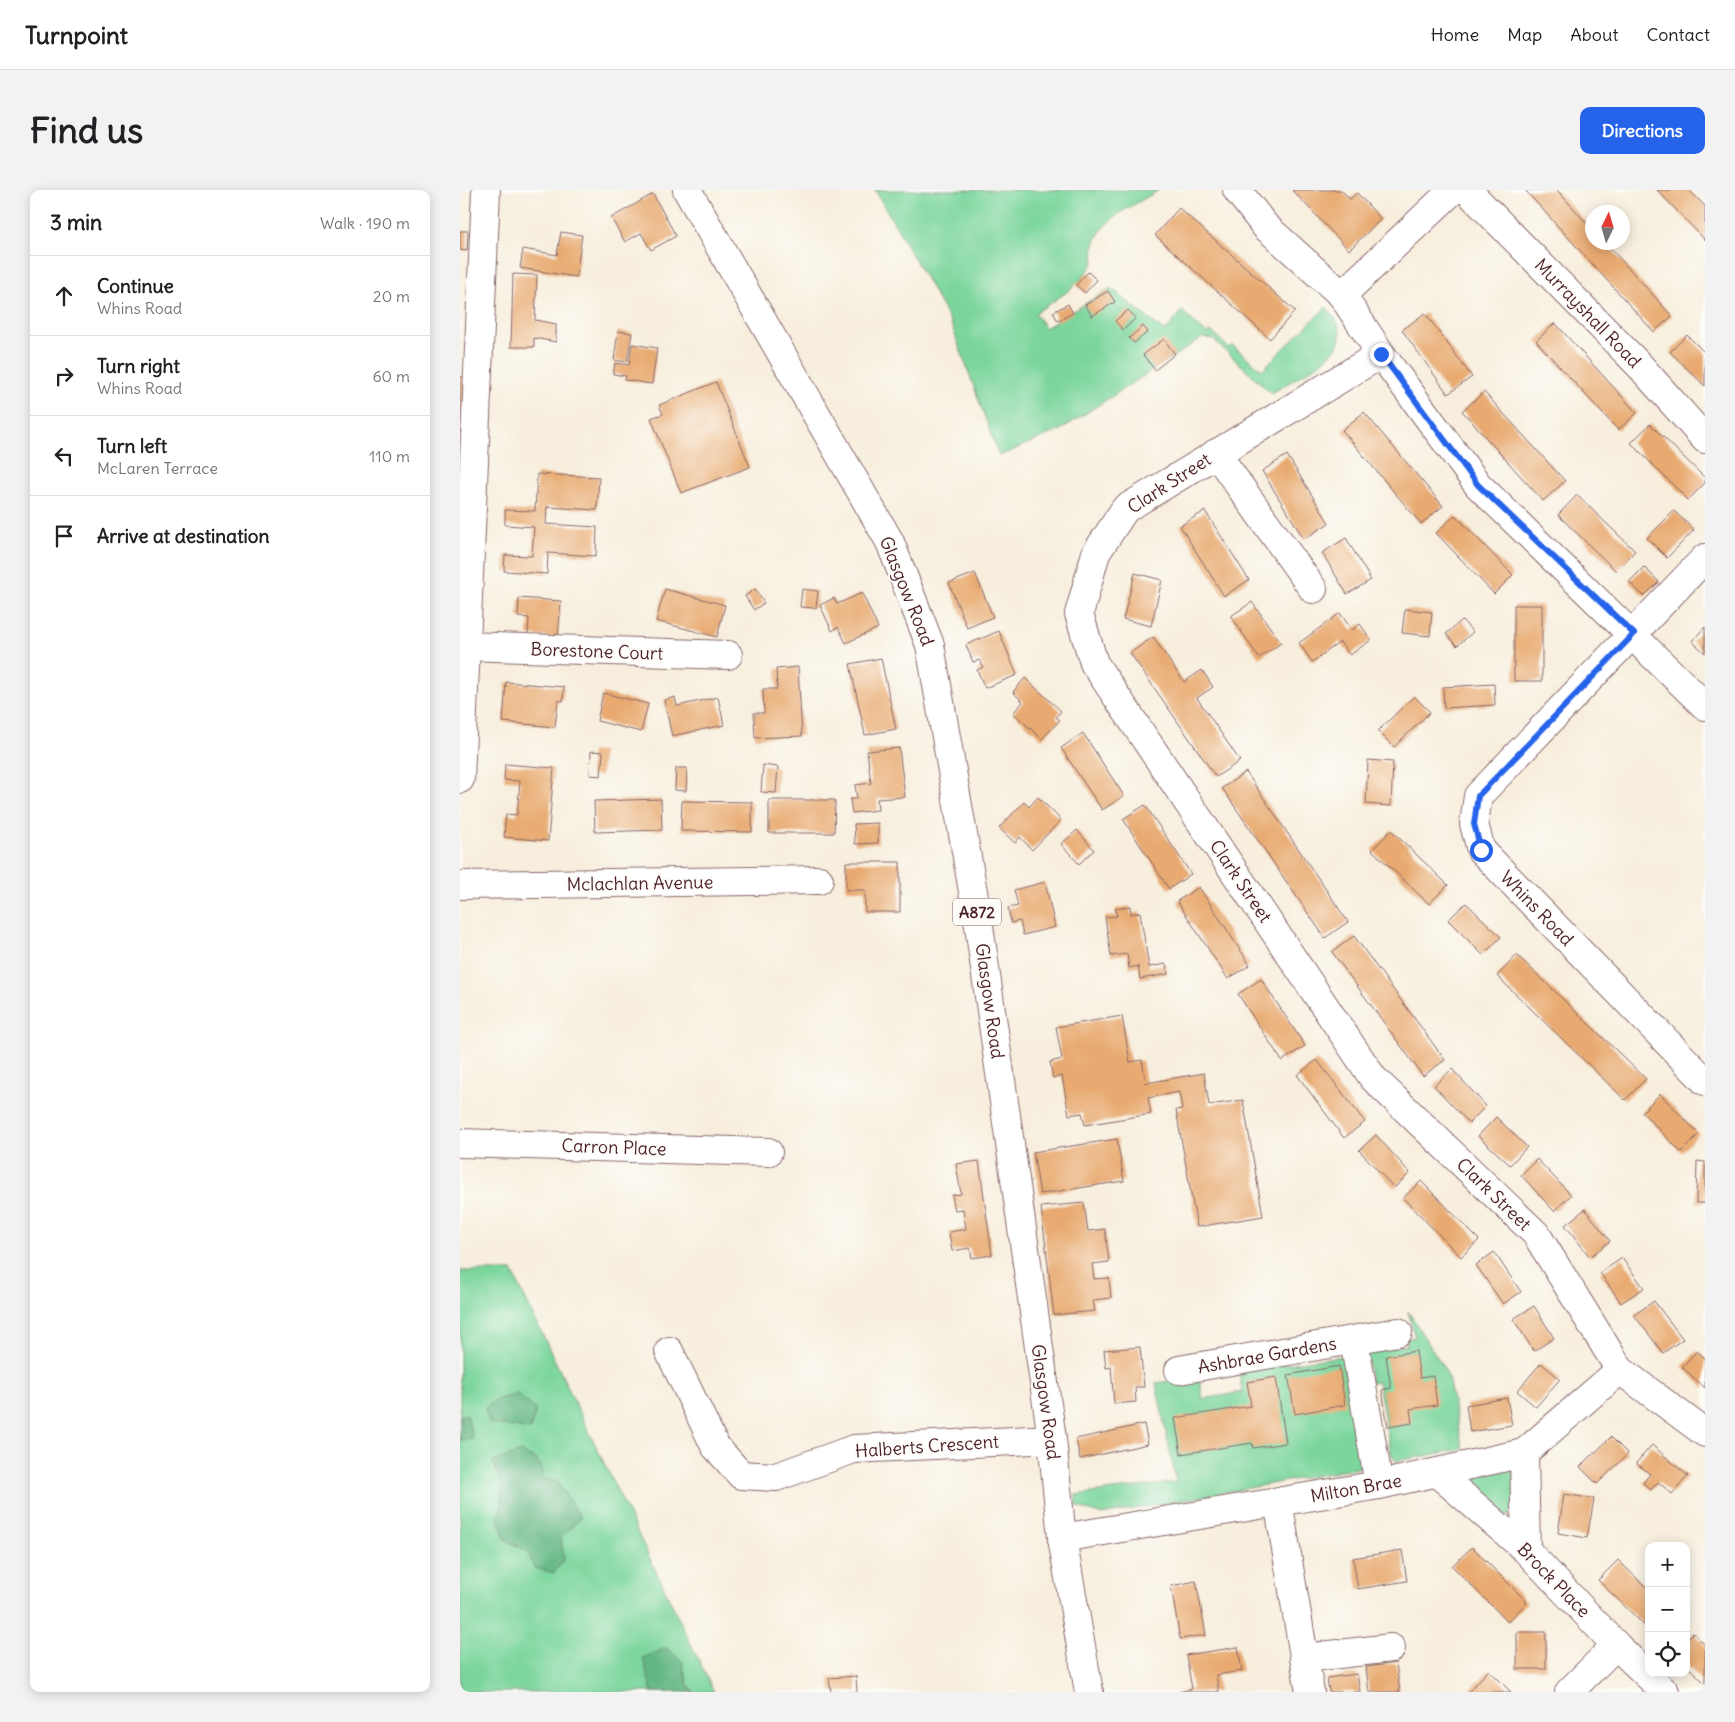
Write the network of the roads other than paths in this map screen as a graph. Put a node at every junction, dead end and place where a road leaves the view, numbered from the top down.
1 (486, 190) edge
2 (687, 190) edge
3 (1237, 190) edge
4 (1453, 190) edge
5 (1468, 190) edge
6 (1342, 295) junction
7 (1381, 354) junction
8 (1705, 439) edge
9 (1216, 453) junction
10 (1705, 558) edge
11 (1313, 590) dead end
12 (1634, 634) junction
13 (466, 646) junction
14 (728, 655) dead end
15 (1705, 706) edge
16 (460, 779) edge
17 (819, 880) dead end
18 (460, 885) edge
19 (1705, 1081) edge
20 (460, 1143) edge
21 (768, 1152) dead end
22 (1398, 1332) dead end
23 (1354, 1340) junction
24 (670, 1351) dead end
25 (1179, 1370) dead end
26 (1620, 1370) junction
27 (1705, 1433) edge
28 (1052, 1439) junction
29 (1524, 1453) junction
30 (1437, 1473) junction
31 (1379, 1485) junction
32 (1278, 1501) junction
33 (1062, 1538) junction
34 (1526, 1550) junction
35 (1616, 1645) junction
36 (1391, 1648) dead end
37 (1304, 1658) junction
38 (1088, 1692) edge
39 (1310, 1692) edge
40 (1569, 1692) edge
41 (1666, 1692) edge

1 - 13 street
2 - 28 street, Glasgow Road / A872
3 - 6 street
4 - 6 street
5 - 8 street, Murrayshall Road
6 - 7 street
7 - 9 street, Clark Street
7 - 12 street
9 - 11 street
9 - 26 street, Clark Street
10 - 12 street, Whins Road
12 - 15 street
12 - 19 street, Whins Road
13 - 14 street, Borestone Court
13 - 16 street
17 - 18 street, Mclachlan Avenue
20 - 21 street, Carron Place
22 - 23 street, Ashbrae Gardens
23 - 25 street, Ashbrae Gardens
23 - 31 street, Ashbrae Gardens
24 - 28 street, Halberts Crescent
26 - 27 street, Clark Street
26 - 29 street, Milton Brae
28 - 33 street, Glasgow Road / A872
29 - 30 street, Milton Brae
29 - 34 street
30 - 31 street, Milton Brae
30 - 34 street, Brock Place
31 - 32 street, Milton Brae
32 - 33 street, Milton Brae
32 - 37 street
33 - 38 street, Glasgow Road / A872
34 - 35 street, Brock Place
35 - 40 street
35 - 41 street, Brock Place
36 - 37 street
37 - 39 street

